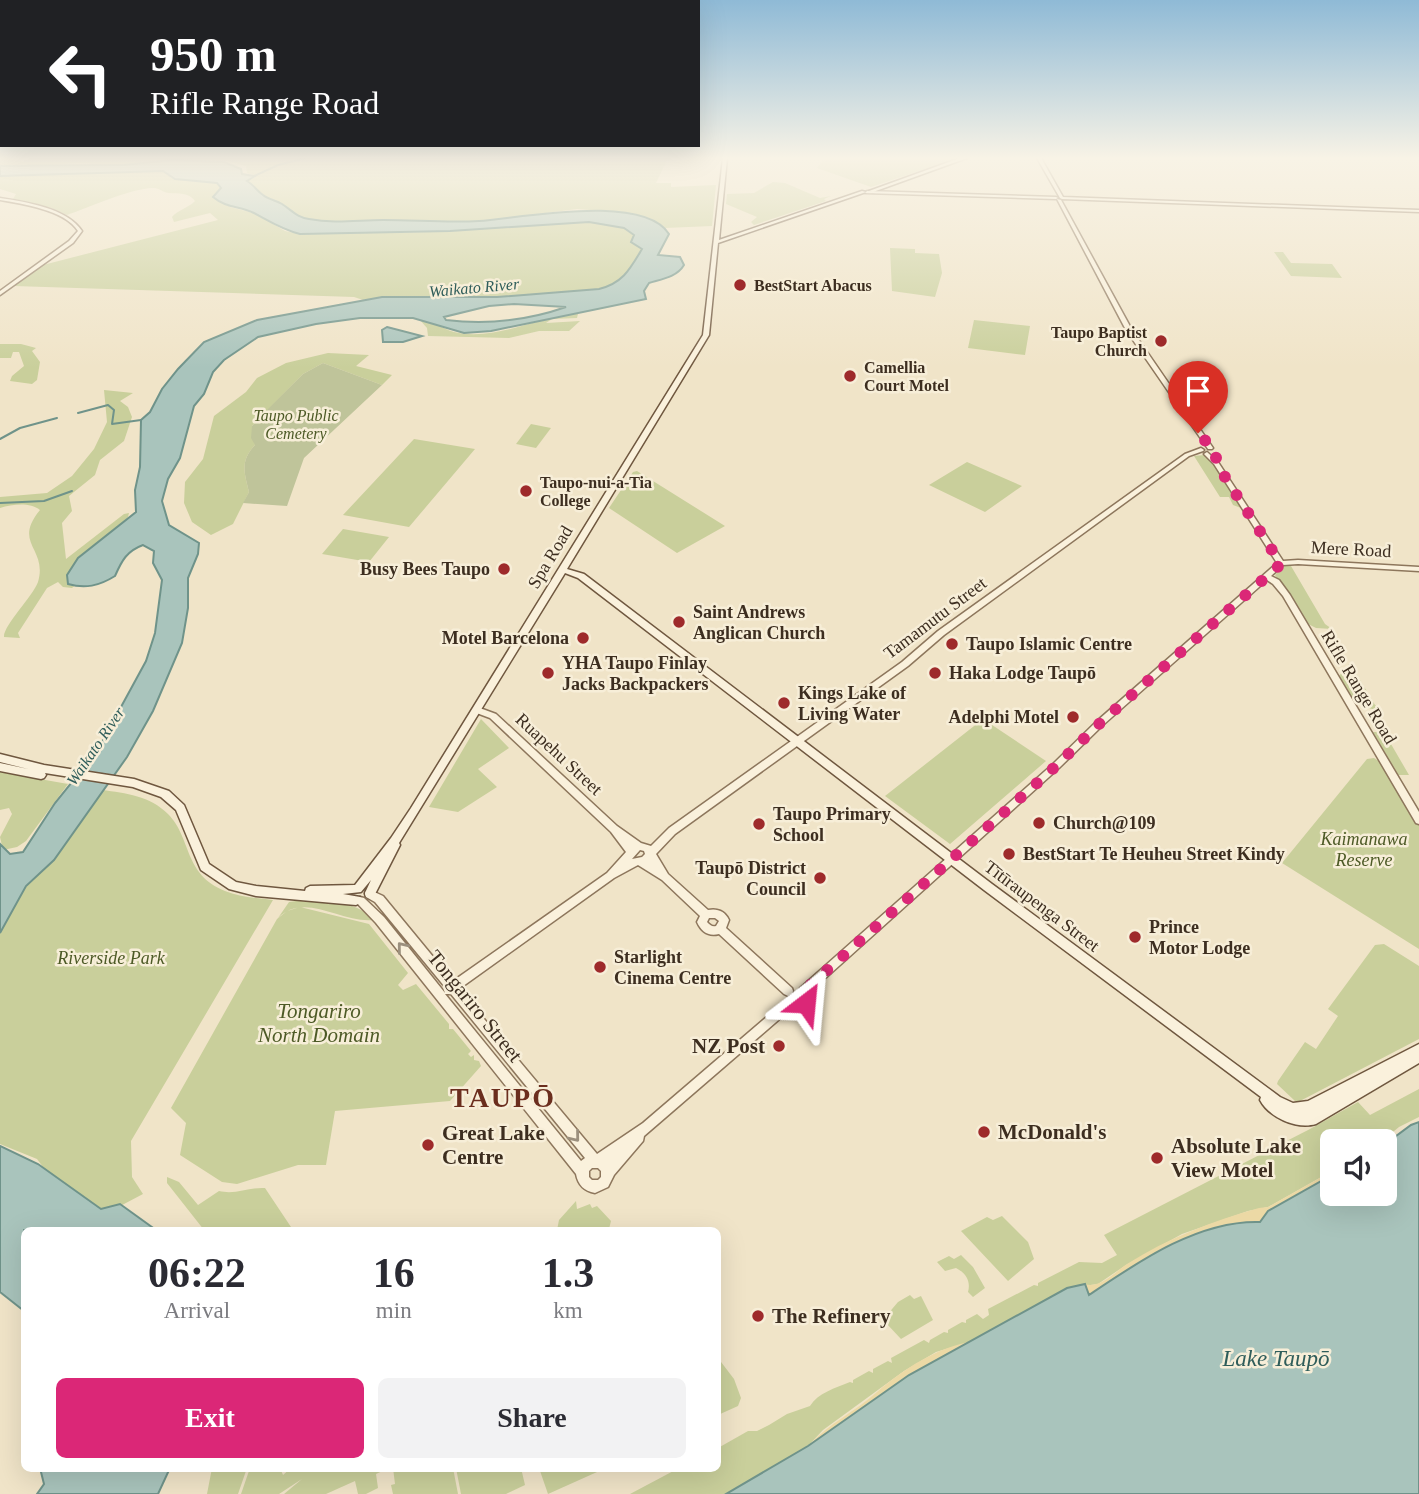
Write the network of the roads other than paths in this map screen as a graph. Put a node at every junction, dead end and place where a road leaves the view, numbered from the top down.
1 (79, 228) edge
2 (718, 228) edge
3 (757, 228) edge
4 (1075, 228) edge
5 (718, 233) junction
6 (725, 238) junction
7 (717, 242) junction
8 (0, 293) edge
9 (1207, 451) junction
10 (1281, 564) junction
11 (1419, 569) edge
12 (562, 570) junction
13 (1266, 576) junction
14 (477, 710) junction
15 (797, 741) junction
16 (0, 758) edge
17 (0, 768) edge
18 (70, 776) junction
19 (1419, 820) edge
20 (640, 854) junction
21 (952, 860) junction
22 (362, 894) junction
23 (452, 988) junction
24 (788, 991) junction
25 (804, 992) junction
26 (442, 996) junction
27 (788, 1005) junction
28 (1419, 1050) edge
29 (1419, 1056) edge
30 (1231, 1069) junction
31 (647, 1127) junction
32 (596, 1161) junction
33 (582, 1172) junction
34 (607, 1173) junction

1 - 8 street
2 - 5 main road, Spa Road
3 - 6 main road
4 - 9 street
5 - 6 main road
5 - 7 main road, Spa Road
6 - 7 main road
7 - 12 main road, Spa Road
9 - 10 street
9 - 15 street, Tamamutu Street
10 - 11 street, Mere Road
10 - 13 street
12 - 14 main road, Spa Road
12 - 15 main road, Tītīraupenga Street
13 - 19 street, Rifle Range Road
13 - 21 street
14 - 20 street, Ruapehu Street
14 - 22 main road, Spa Road
15 - 20 street, Tamamutu Street
15 - 21 main road, Tītīraupenga Street
16 - 18 main road
17 - 18 main road
18 - 22 main road
20 - 23 street, Tamamutu Street
20 - 24 street, Ruapehu Street
21 - 25 street
21 - 30 main road, Tītīraupenga Street
22 - 23 street, Tongariro Street
26 -> 22 street, Tongariro Street
23 - 26 street, Tamamutu Street
23 -> 32 street, Tongariro Street
24 - 25 street
24 - 27 street
25 - 27 street
26 - 33 street, Tongariro Street
27 - 31 street
28 - 30 main road, Tītīraupenga Street
29 - 30 main road, Tītīraupenga Street
31 - 32 street
31 - 34 street
32 - 33 street
32 - 34 street
33 - 34 street

